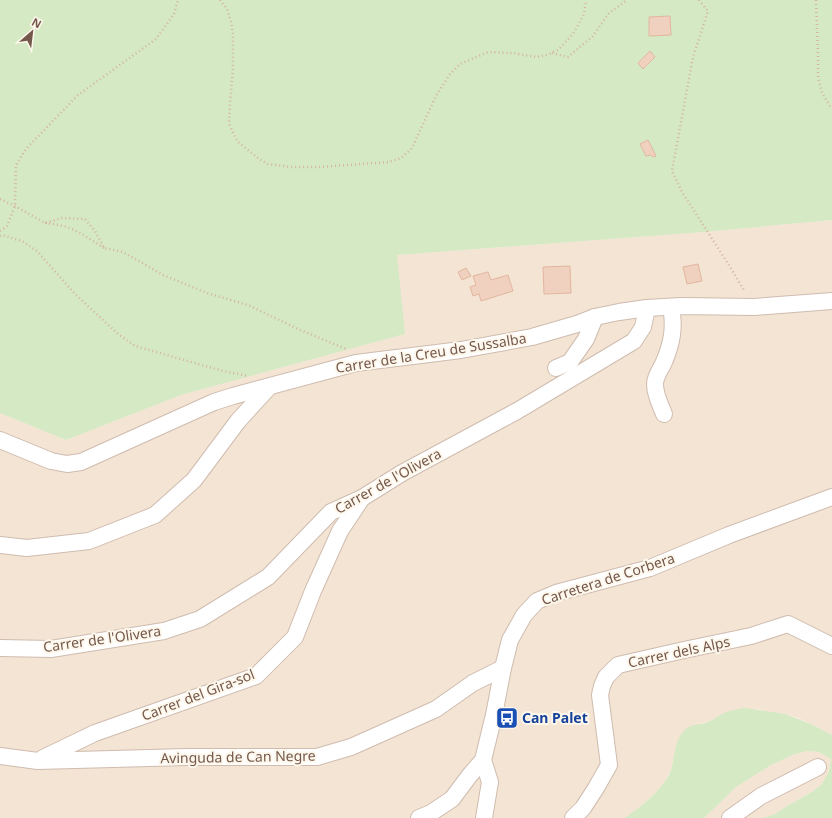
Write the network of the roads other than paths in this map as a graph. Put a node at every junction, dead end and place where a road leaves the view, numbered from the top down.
1 (832, 300) edge
2 (672, 307) junction
3 (647, 308) junction
4 (595, 317) junction
5 (556, 368) dead end
6 (270, 386) junction
7 (664, 414) dead end
8 (0, 440) edge
9 (832, 497) edge
10 (362, 498) junction
11 (0, 545) edge
12 (832, 646) edge
13 (0, 648) edge
14 (503, 668) junction
15 (0, 756) edge
16 (483, 760) junction
17 (38, 761) junction
18 (818, 767) dead end
19 (419, 818) edge
20 (484, 818) edge
21 (573, 818) edge
22 (730, 818) edge

1 - 2 street, Carrer de la Creu de Sussalba
2 - 3 street, Carrer de la Creu de Sussalba
2 - 7 street
3 - 4 street, Carrer de la Creu de Sussalba
3 - 10 street, Carrer de l'Olivera
4 - 5 street
4 - 6 street, Carrer de la Creu de Sussalba
6 - 8 street, Carrer de la Creu de Sussalba
6 - 11 street
9 - 14 street, Carretera de Corbera
10 - 13 street, Carrer de l'Olivera
10 - 17 street, Carrer del Gira-sol
12 - 21 street, Carrer dels Alps
14 - 16 street, Carretera de Corbera
14 - 17 street, Avinguda de Can Negre
15 - 17 street, Avinguda de Can Negre
16 - 19 street, Carretera de Corbera
16 - 20 street
18 - 22 street

